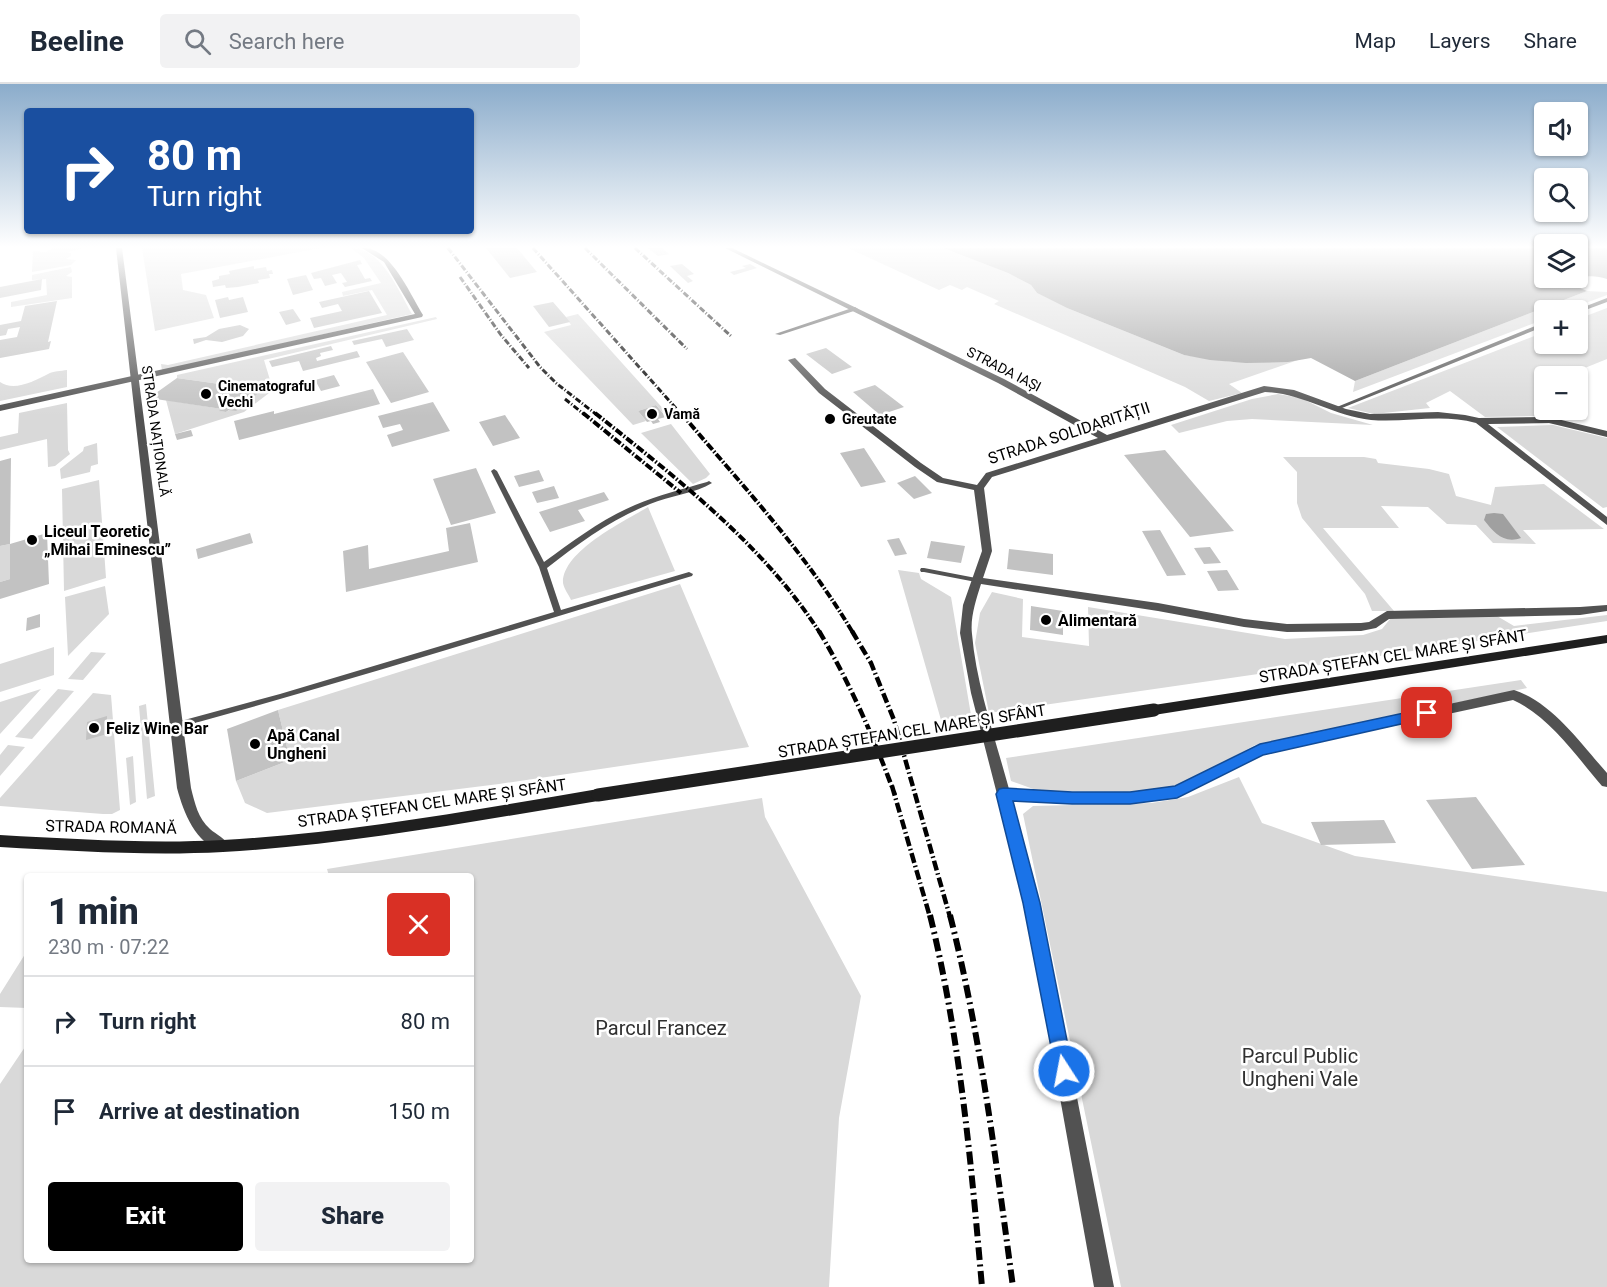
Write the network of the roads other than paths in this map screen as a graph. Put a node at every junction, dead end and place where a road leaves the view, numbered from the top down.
1 (125, 304) edge
2 (413, 304) edge
3 (845, 304) edge
4 (855, 309) junction
5 (1534, 328) edge
6 (778, 334) dead end
7 (792, 360) dead end
8 (133, 380) junction
9 (0, 408) edge
10 (1335, 409) junction
11 (1479, 421) junction
12 (1607, 434) edge
13 (1105, 438) junction
14 (494, 471) dead end
15 (709, 483) dead end
16 (979, 489) junction
17 (1607, 522) edge
18 (543, 567) junction
19 (924, 570) dead end
20 (689, 574) dead end
21 (976, 580) junction
22 (1607, 608) edge
23 (558, 614) junction
24 (1607, 639) edge
25 (177, 725) junction
26 (1607, 782) edge
27 (1004, 794) junction
28 (0, 841) edge
29 (222, 846) junction
30 (1104, 1287) edge

1 - 8 street, STRADA NAȚIONALĂ
2 - 8 street
3 - 4 street, STRADA IAȘI
4 - 6 lane
4 - 13 street, STRADA IAȘI
5 - 10 lane
7 - 16 street
8 - 9 street
8 - 25 street, STRADA NAȚIONALĂ
10 - 11 street, STRADA SOLIDARITĂȚII
10 - 13 street, STRADA SOLIDARITĂȚII
11 - 12 street, STRADA SOLIDARITĂȚII
11 - 17 street, STRADA SOLIDARITĂȚII
13 - 16 street, STRADA SOLIDARITĂȚII
14 - 18 lane
15 - 18 lane
16 - 21 street, STRADA SOLIDARITĂȚII
18 - 23 lane
19 - 21 lane, STRADA ȘTEFAN CEL MARE ȘI SFÂNT
20 - 23 lane
21 - 22 street, STRADA ȘTEFAN CEL MARE ȘI SFÂNT
21 - 27 street, STRADA SOLIDARITĂȚII
23 - 25 lane
24 - 29 main road, STRADA ȘTEFAN CEL MARE ȘI SFÂNT, bridge
25 - 29 street, STRADA NAȚIONALĂ
26 - 27 street
27 - 30 street, STRADA SOLIDARITĂȚII
28 - 29 main road, STRADA ROMANĂ

